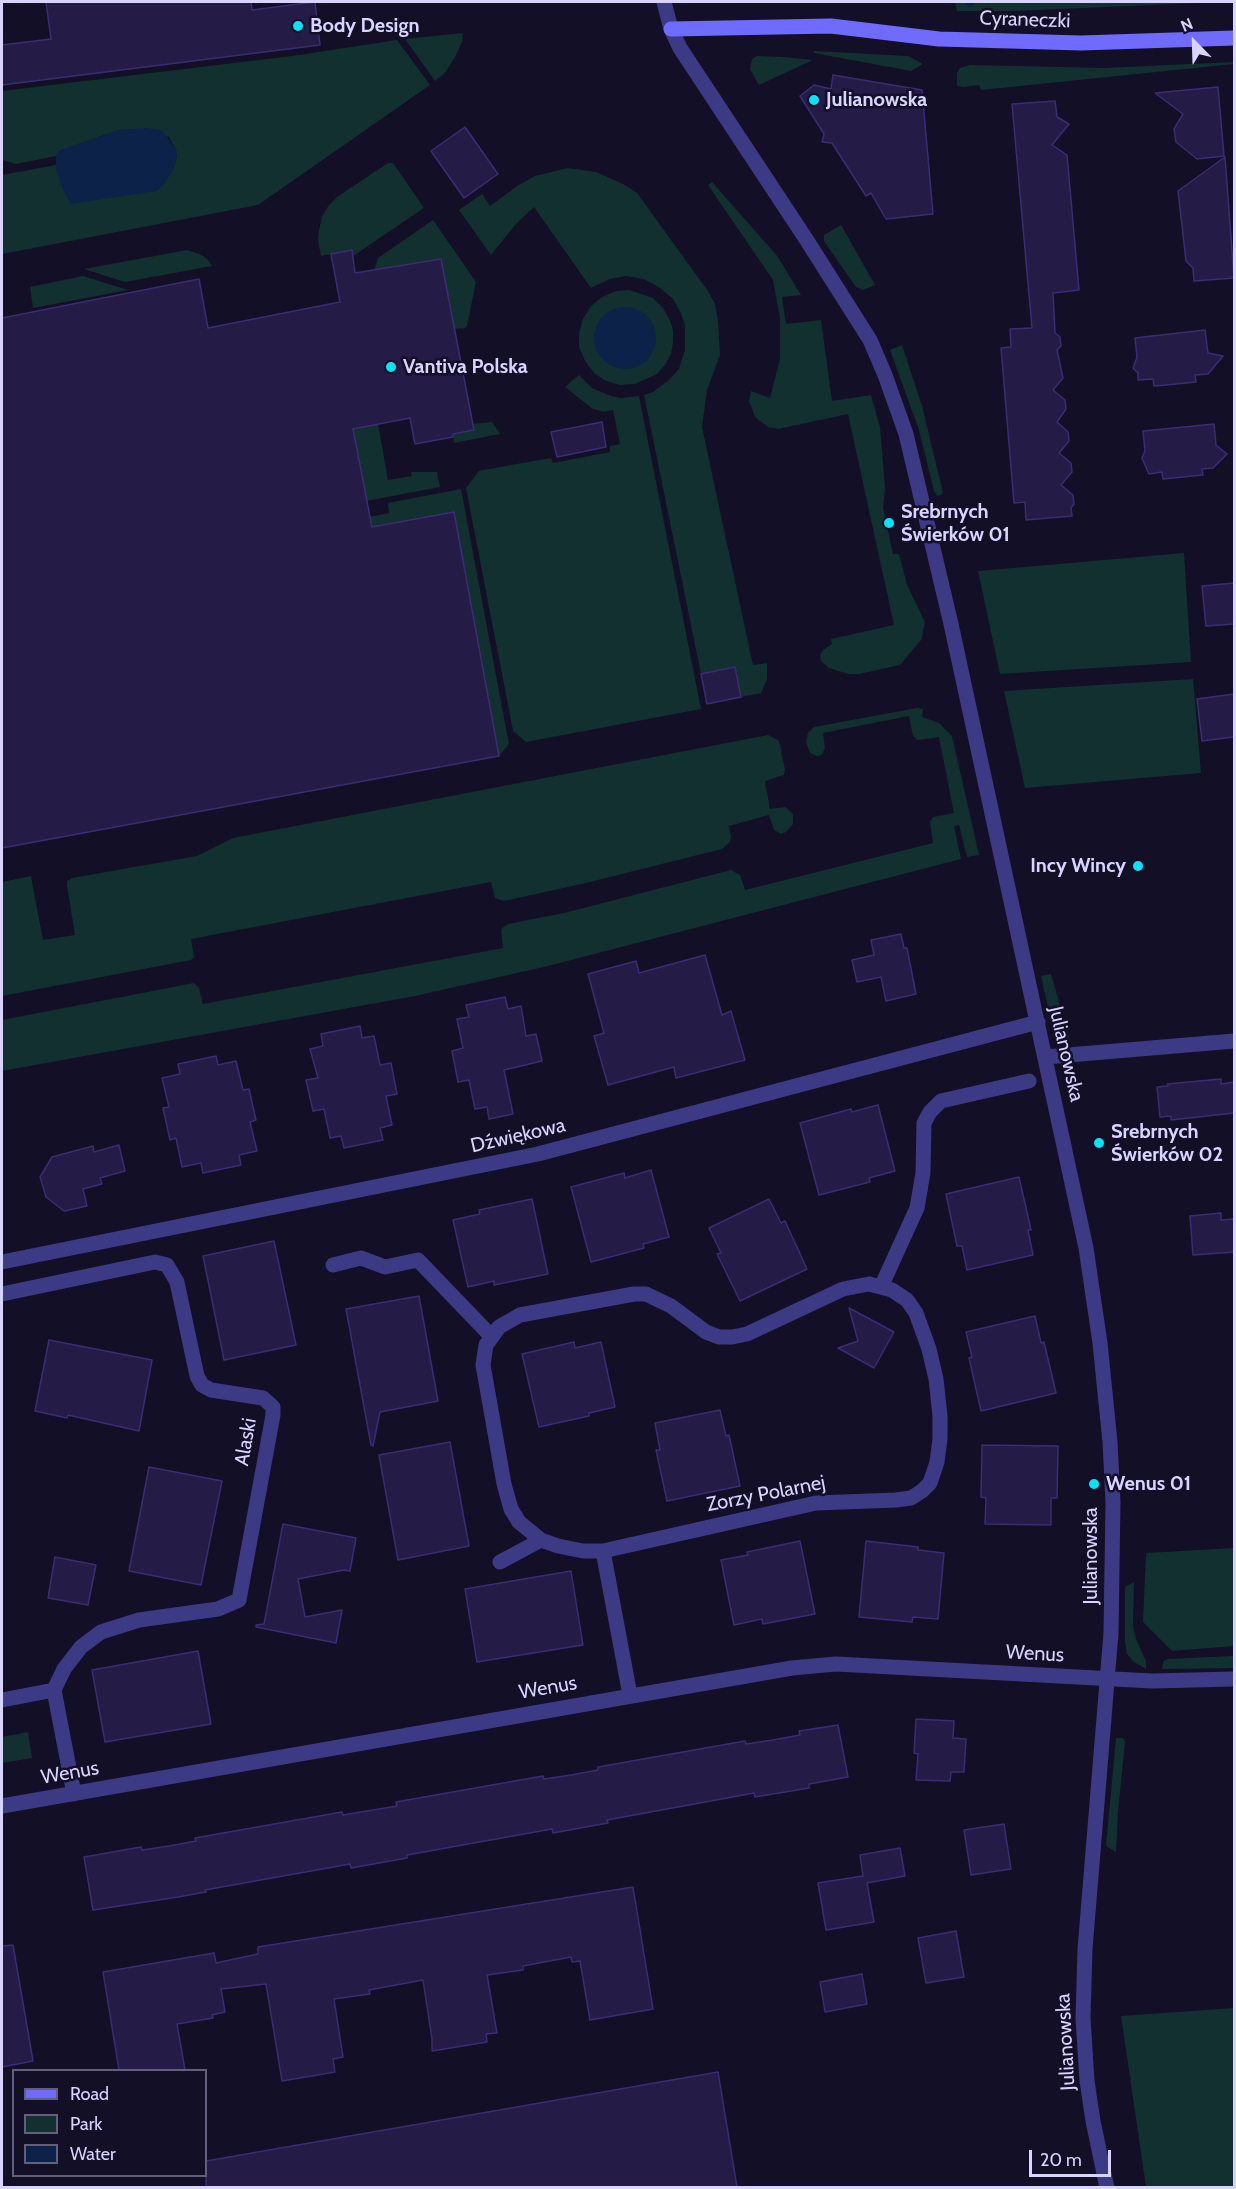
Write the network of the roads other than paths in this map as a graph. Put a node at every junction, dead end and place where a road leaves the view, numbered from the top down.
1 (664, 2) edge
2 (671, 29) junction
3 (1234, 38) edge
4 (1038, 1022) junction
5 (1234, 1041) edge
6 (1046, 1057) junction
7 (1029, 1081) dead end
8 (2, 1262) edge
9 (333, 1265) dead end
10 (881, 1287) junction
11 (2, 1294) edge
12 (492, 1336) junction
13 (541, 1540) junction
14 (603, 1551) junction
15 (500, 1563) dead end
16 (1234, 1678) edge
17 (1107, 1679) junction
18 (54, 1690) junction
19 (630, 1695) junction
20 (2, 1700) edge
21 (74, 1794) junction
22 (2, 1806) edge
23 (1107, 2187) edge

1 - 2 street, Julianowska
2 - 3 street, Cyraneczki
2 - 4 street, Julianowska
4 - 6 street, Julianowska
4 - 8 street, Dźwiękowa
5 - 6 street
6 - 17 street, Julianowska
7 - 10 street
9 - 12 street
10 - 12 street, Zorzy Polarnej
10 - 14 street, Zorzy Polarnej
11 - 18 street, Alaski
12 - 13 street, Zorzy Polarnej
13 - 14 street, Zorzy Polarnej
13 - 15 street
14 - 19 street
16 - 17 street, Wenus
17 - 19 street, Wenus
17 - 23 street, Julianowska
18 - 20 street
18 - 21 street
19 - 21 street, Wenus
21 - 22 street, Wenus

